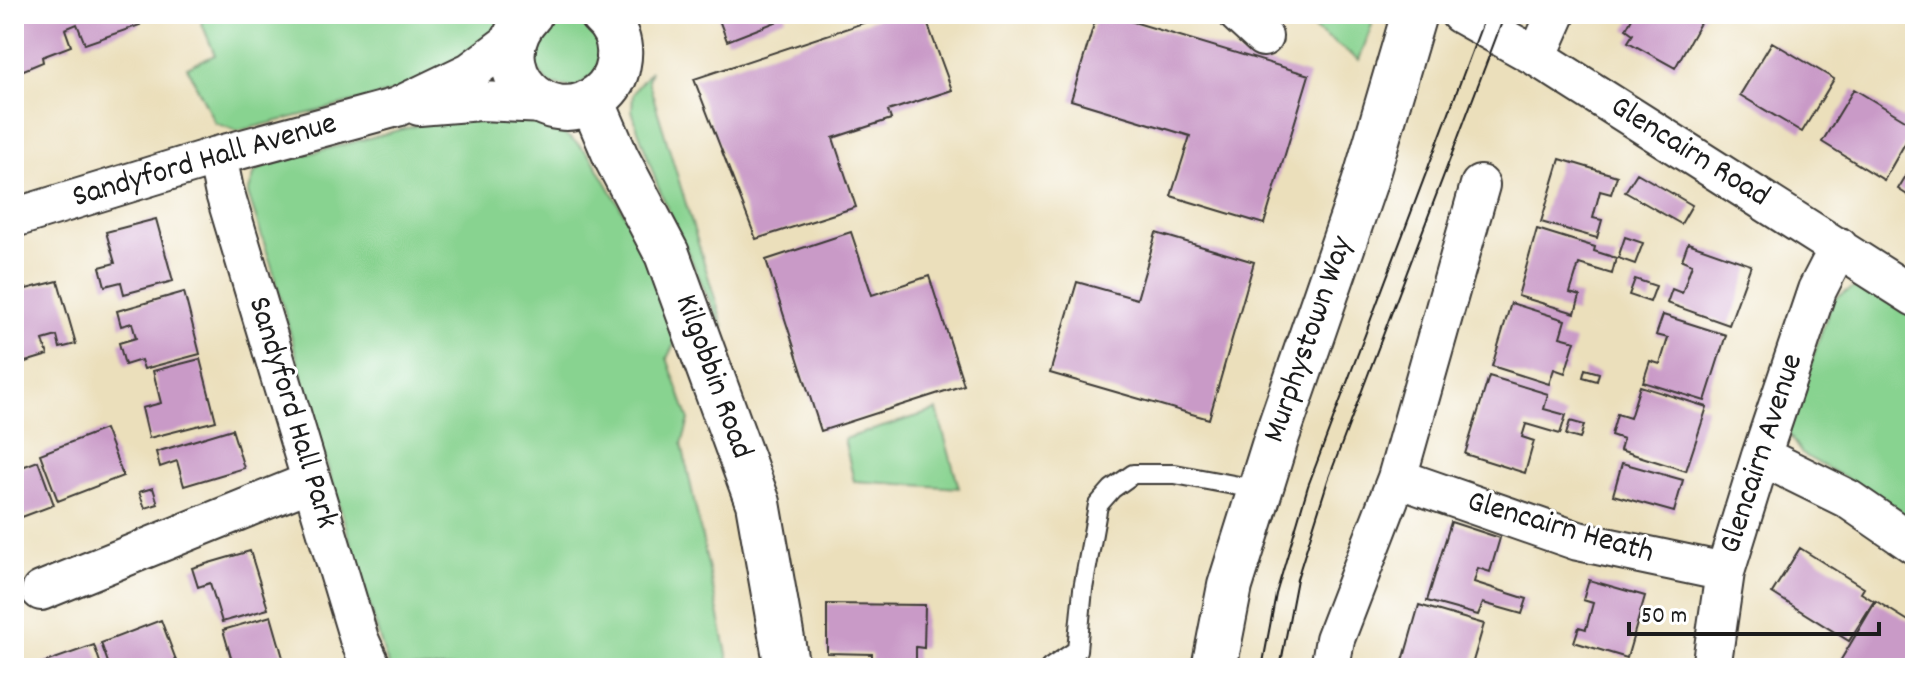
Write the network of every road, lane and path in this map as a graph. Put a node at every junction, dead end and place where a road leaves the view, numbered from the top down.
1 (601, 14) edge
2 (1414, 14) edge
3 (1460, 14) edge
4 (1556, 14) edge
5 (522, 26) edge
6 (1537, 57) junction
7 (592, 101) junction
8 (546, 104) junction
9 (397, 107) junction
10 (217, 156) junction
11 (1480, 185) dead end
12 (14, 218) edge
13 (1839, 247) junction
14 (1915, 297) edge
15 (1761, 456) junction
16 (1397, 478) junction
17 (310, 482) junction
18 (1260, 490) junction
19 (1915, 545) edge
20 (1725, 572) junction
21 (41, 591) dead end
22 (372, 668) edge
23 (787, 668) edge
24 (1050, 668) edge
25 (1214, 668) edge
26 (1330, 668) edge
27 (1711, 668) edge

1 - 7 street
2 - 18 street, Murphystown Way
3 - 6 street, Glencairn Road
4 - 6 street
5 - 8 street
5 - 9 street, Sandyford Hall Avenue
6 - 13 street, Glencairn Road
7 - 8 street
7 - 23 street, Kilgobbin Road
8 - 9 street, Sandyford Hall Avenue
9 - 10 street, Sandyford Hall Avenue
10 - 12 street, Sandyford Hall Avenue
10 - 17 street, Sandyford Hall Park
11 - 16 street
13 - 14 street, Glencairn Road
13 - 15 street, Glencairn Avenue
15 - 19 street
15 - 20 street, Glencairn Avenue
16 - 20 street, Glencairn Heath
16 - 26 street
17 - 21 street
17 - 22 street, Sandyford Hall Park
18 - 24 lane
18 - 25 street, Murphystown Way
20 - 27 street, Glencairn Avenue

